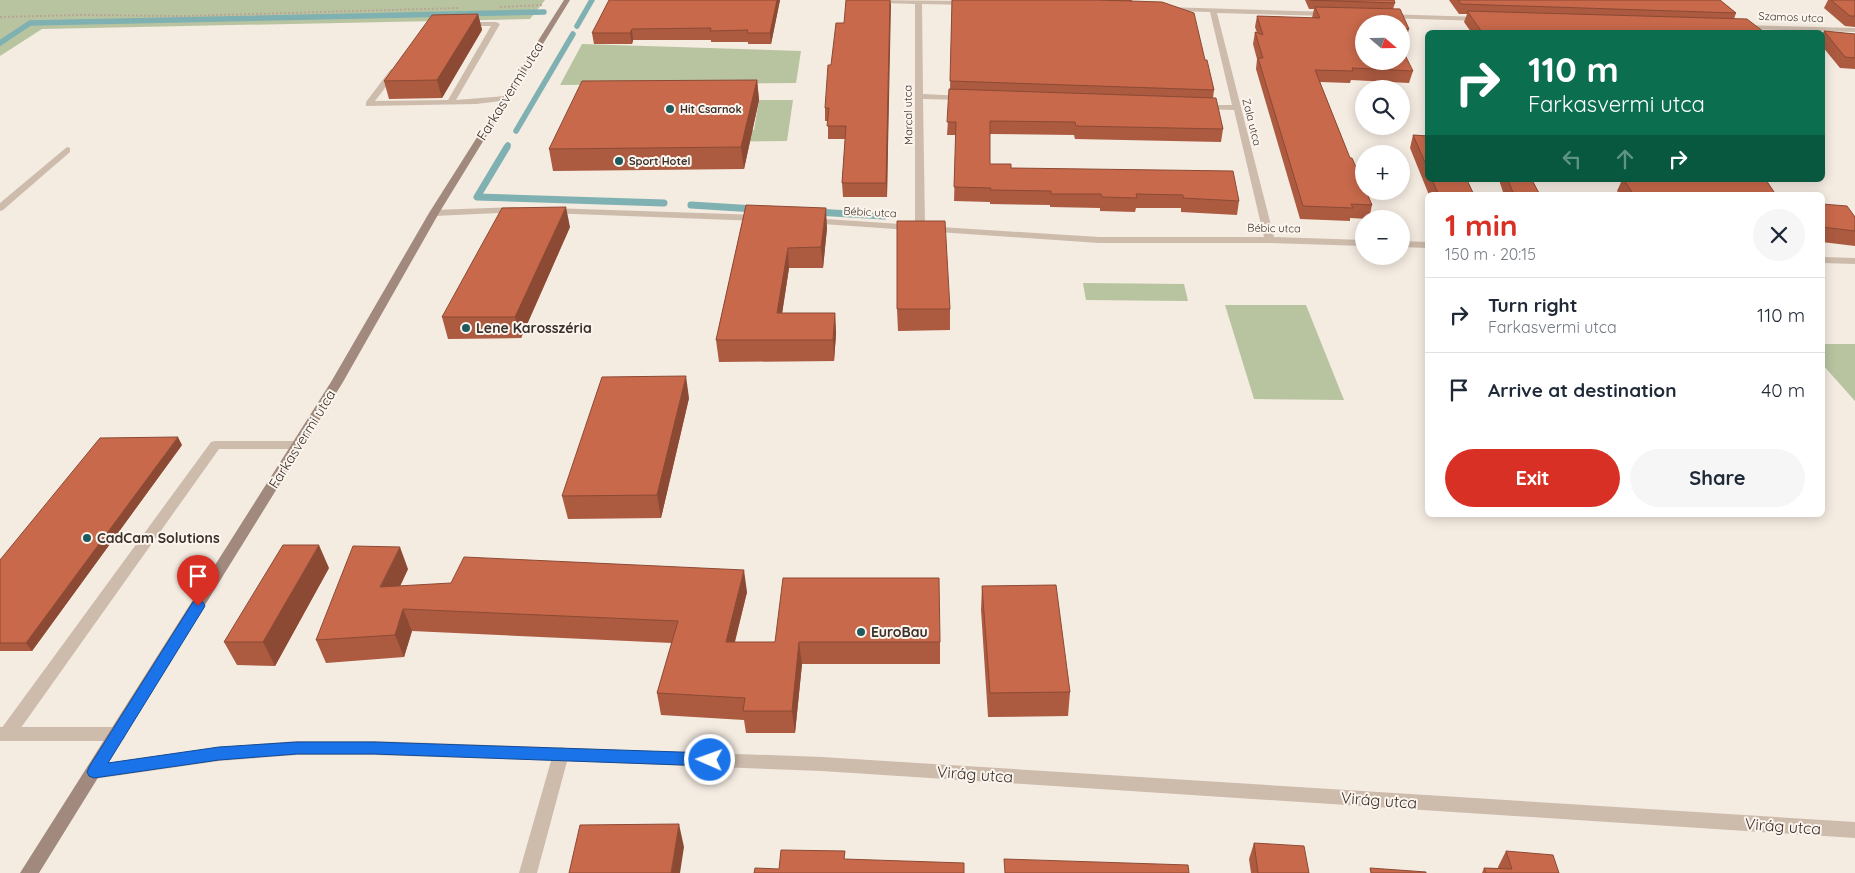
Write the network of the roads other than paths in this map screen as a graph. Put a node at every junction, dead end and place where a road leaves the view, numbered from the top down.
1 (856, 0) edge
2 (566, 2) edge
3 (918, 2) junction
4 (977, 4) edge
5 (1163, 9) edge
6 (1212, 10) junction
7 (1341, 14) edge
8 (1410, 17) edge
9 (1489, 19) edge
10 (457, 24) edge
11 (1736, 27) edge
12 (1855, 30) edge
13 (399, 64) edge
14 (919, 96) junction
15 (506, 98) junction
16 (978, 98) edge
17 (451, 102) junction
18 (1197, 106) edge
19 (1237, 108) junction
20 (68, 150) dead end
21 (0, 208) edge
22 (434, 213) junction
23 (766, 218) edge
24 (804, 220) edge
25 (920, 228) junction
26 (1270, 240) junction
27 (1355, 243) edge
28 (1410, 244) edge
29 (1425, 245) edge
30 (1825, 260) edge
31 (1855, 261) edge
32 (298, 444) junction
33 (4, 734) edge
34 (118, 734) junction
35 (561, 754) junction
36 (94, 772) junction
37 (1855, 830) edge
38 (29, 873) edge
39 (528, 873) edge

1 - 3 street
2 - 15 street, Farkasvermi utca
3 - 4 street
3 - 14 street, Marcal utca
5 - 6 street
6 - 7 street
6 - 19 street, Zala utca
8 - 9 street
10 - 17 street
11 - 12 street, Szamos utca
13 - 17 street
14 - 16 street
14 - 25 street, Marcal utca
15 - 17 street
15 - 22 street, Farkasvermi utca
18 - 19 street
19 - 26 street, Zala utca
20 - 21 street
22 - 23 street
22 - 32 street, Farkasvermi utca
24 - 25 street, Bébic utca
25 - 26 street, Bébic utca
26 - 27 street, Bébic utca
28 - 29 street
30 - 31 street
32 - 33 street
32 - 34 street, Farkasvermi utca
33 - 34 street
34 - 36 street, Farkasvermi utca
35 - 36 street, Virág utca
35 - 37 street, Virág utca
35 - 39 street
36 - 38 street, Farkasvermi utca

